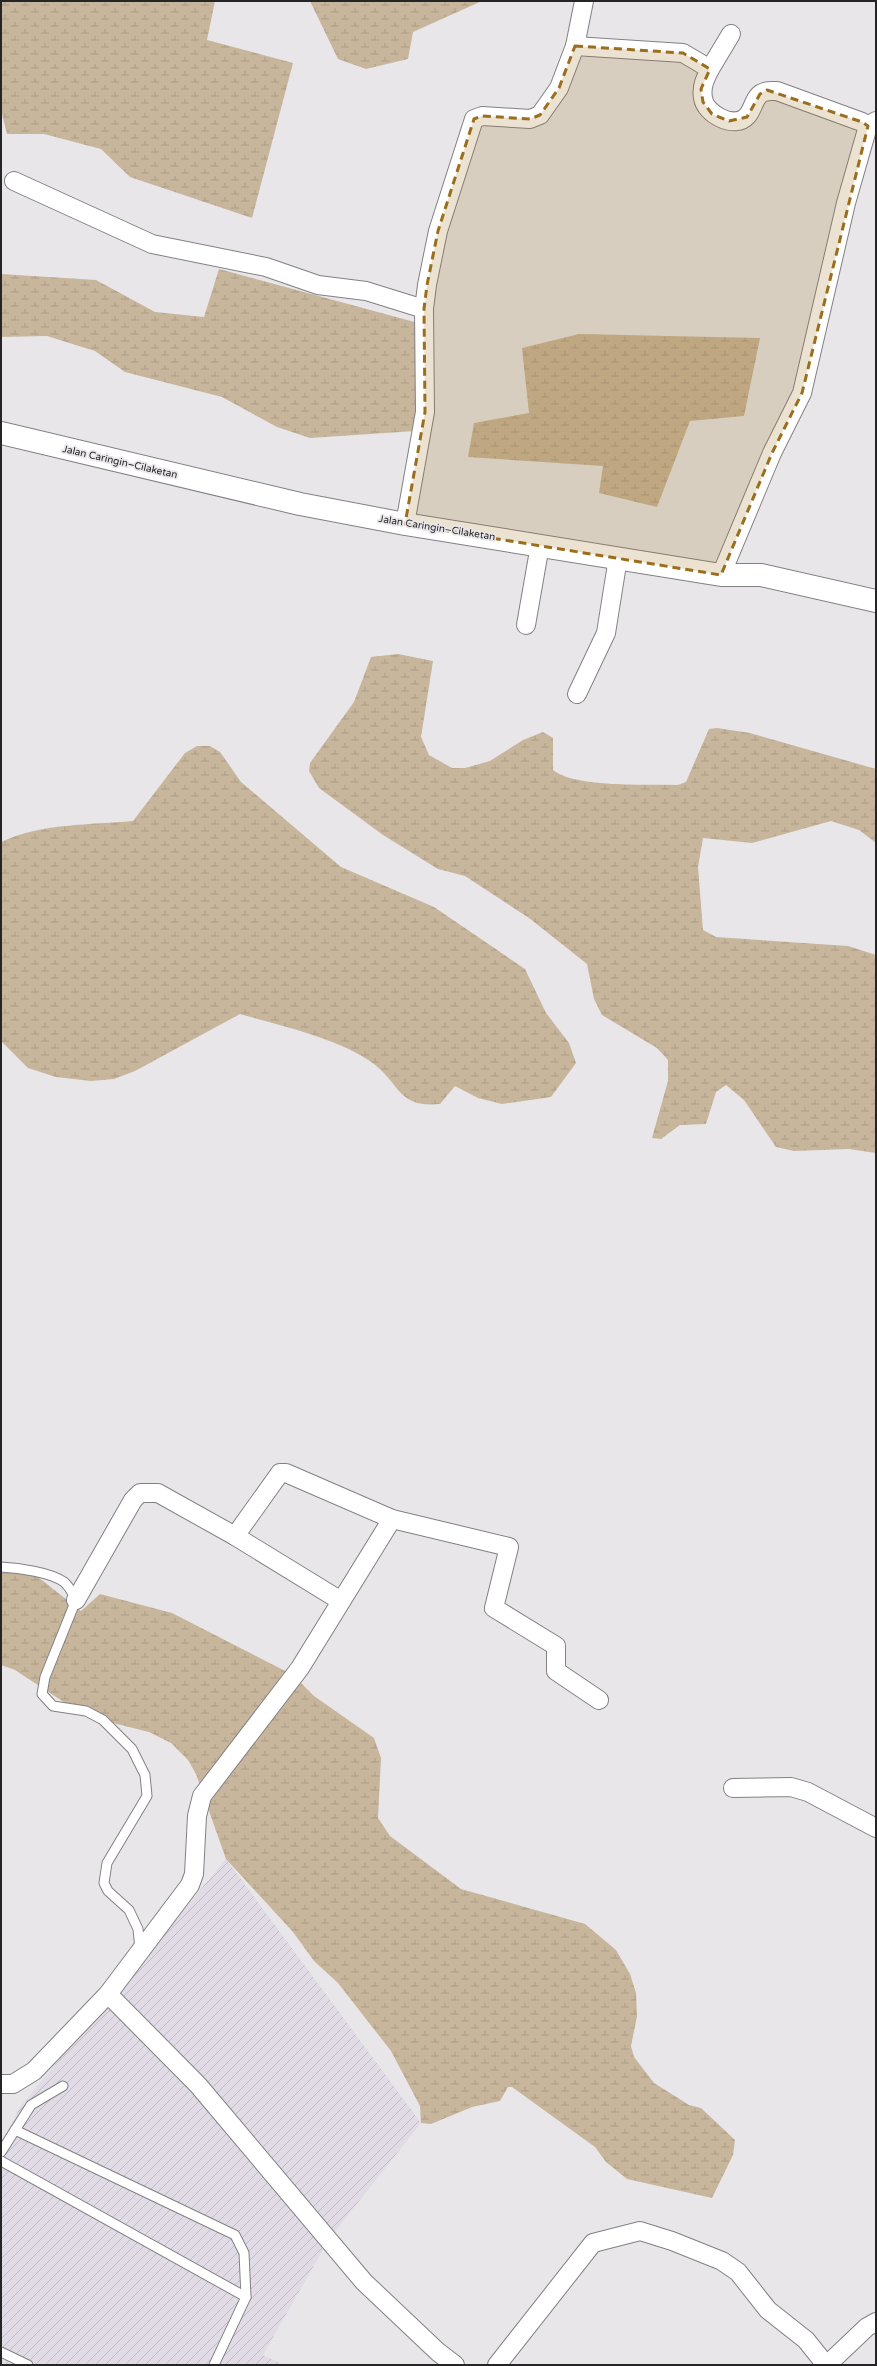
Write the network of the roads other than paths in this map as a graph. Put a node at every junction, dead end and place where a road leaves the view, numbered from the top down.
1 (584, 1) edge
2 (731, 34) dead end
3 (575, 46) junction
4 (710, 69) junction
5 (872, 124) edge
6 (14, 181) dead end
7 (424, 309) junction
8 (1, 434) edge
9 (405, 524) junction
10 (540, 545) junction
11 (618, 558) junction
12 (721, 575) junction
13 (876, 601) edge
14 (526, 625) dead end
15 (577, 694) dead end
16 (392, 1519) junction
17 (235, 1536) junction
18 (1, 1567) edge
19 (76, 1600) junction
20 (341, 1601) junction
21 (599, 1700) dead end
22 (733, 1788) dead end
23 (876, 1828) edge
24 (141, 1952) junction
25 (108, 1994) junction
26 (1, 2084) edge
27 (63, 2086) dead end
28 (15, 2130) junction
29 (1, 2152) edge
30 (1, 2161) edge
31 (246, 2297) junction
32 (876, 2322) edge
33 (1, 2352) edge
34 (28, 2365) edge
35 (214, 2365) edge
36 (456, 2365) edge
37 (497, 2365) edge
38 (827, 2365) edge

1 - 3 street
2 - 4 street
3 - 4 street
3 - 7 street
4 - 5 street
5 - 12 street
6 - 7 street
7 - 9 street
8 - 9 street, Jalan Caringin–Cilaketan
9 - 10 street, Jalan Caringin–Cilaketan
10 - 11 street, Jalan Caringin–Cilaketan
10 - 14 street
11 - 12 street, Jalan Caringin–Cilaketan
11 - 15 street
12 - 13 street, Jalan Caringin–Cilaketan
16 - 17 street
16 - 20 street
16 - 21 street
17 - 19 street
17 - 20 street
18 - 19 lane
19 - 24 lane
20 - 24 street
22 - 23 street
24 - 25 street
25 - 26 street
25 - 36 street
27 - 28 lane
28 - 29 lane
28 - 31 lane
30 - 31 lane
31 - 35 lane
32 - 38 street
33 - 34 lane
37 - 38 street

